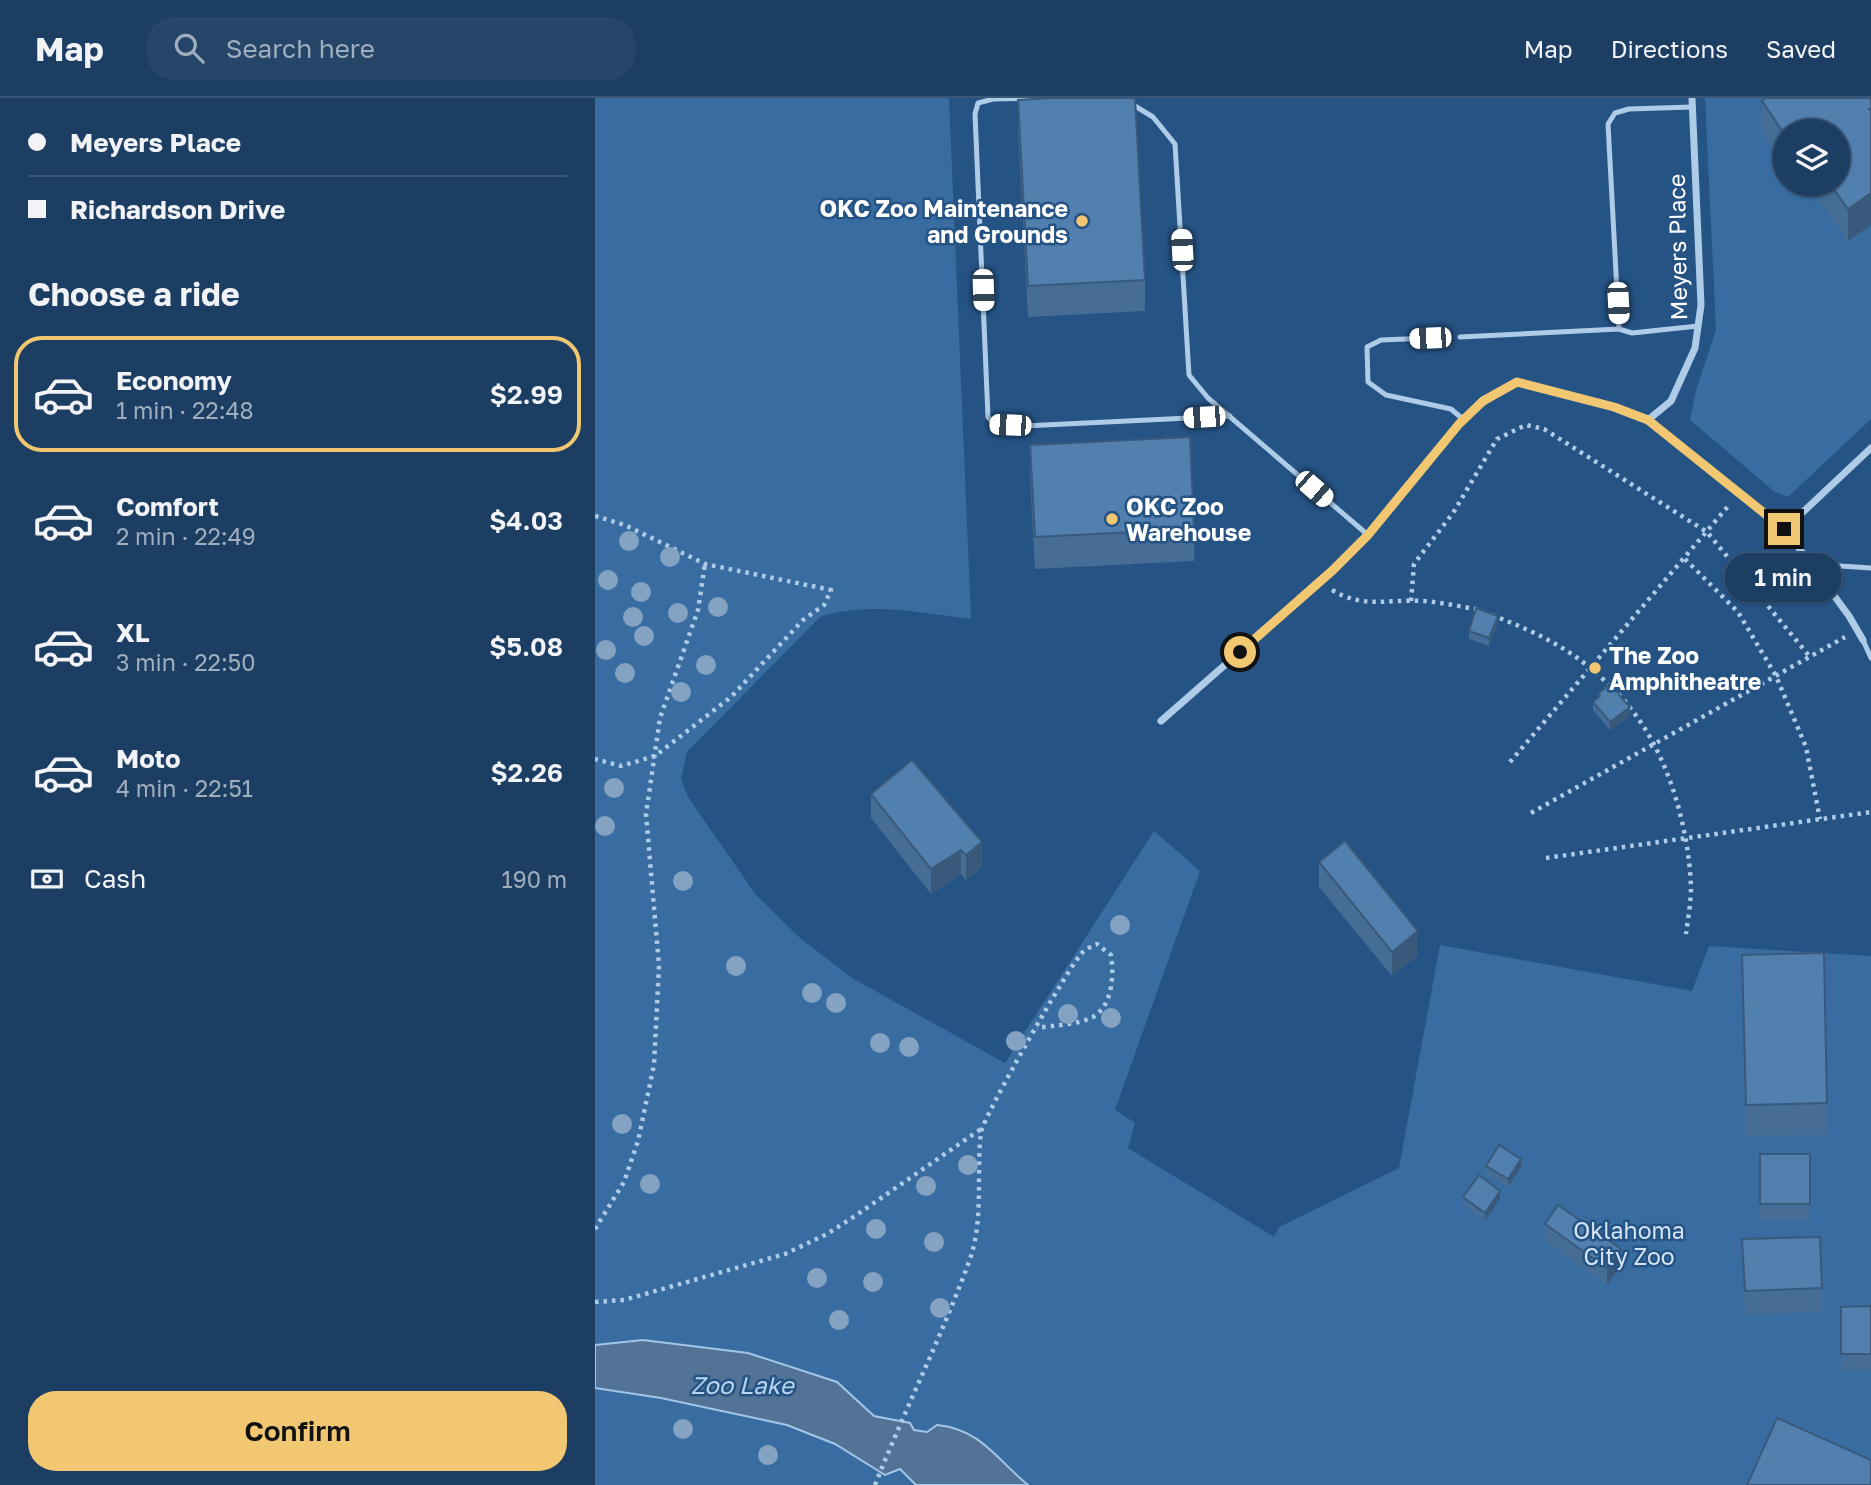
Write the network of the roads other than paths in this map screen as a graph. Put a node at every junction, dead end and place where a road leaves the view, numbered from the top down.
1 (1044, 98) edge
2 (1122, 98) edge
3 (1692, 98) edge
4 (1692, 107) junction
5 (1698, 326) junction
6 (1619, 329) junction
7 (1459, 337) dead end
8 (1430, 338) dead end
9 (1230, 416) junction
10 (1464, 420) junction
11 (1648, 420) junction
12 (1871, 448) edge
13 (1784, 529) junction
14 (1368, 535) junction
15 (1810, 564) junction
16 (1871, 568) edge
17 (1863, 640) joint
18 (1871, 658) edge
19 (1161, 721) dead end

1 - 9 lane
2 - 9 lane
3 - 4 street, Meyers Place
4 - 5 street, Meyers Place
4 - 6 lane
5 - 6 lane
5 - 11 street, Meyers Place
6 - 7 lane
8 - 10 lane
9 - 14 lane
10 - 11 street
10 - 14 street
11 - 13 street
12 - 13 street
13 - 15 street
14 - 19 street
15 - 16 lane
15 - 17 street
17 - 18 lane

